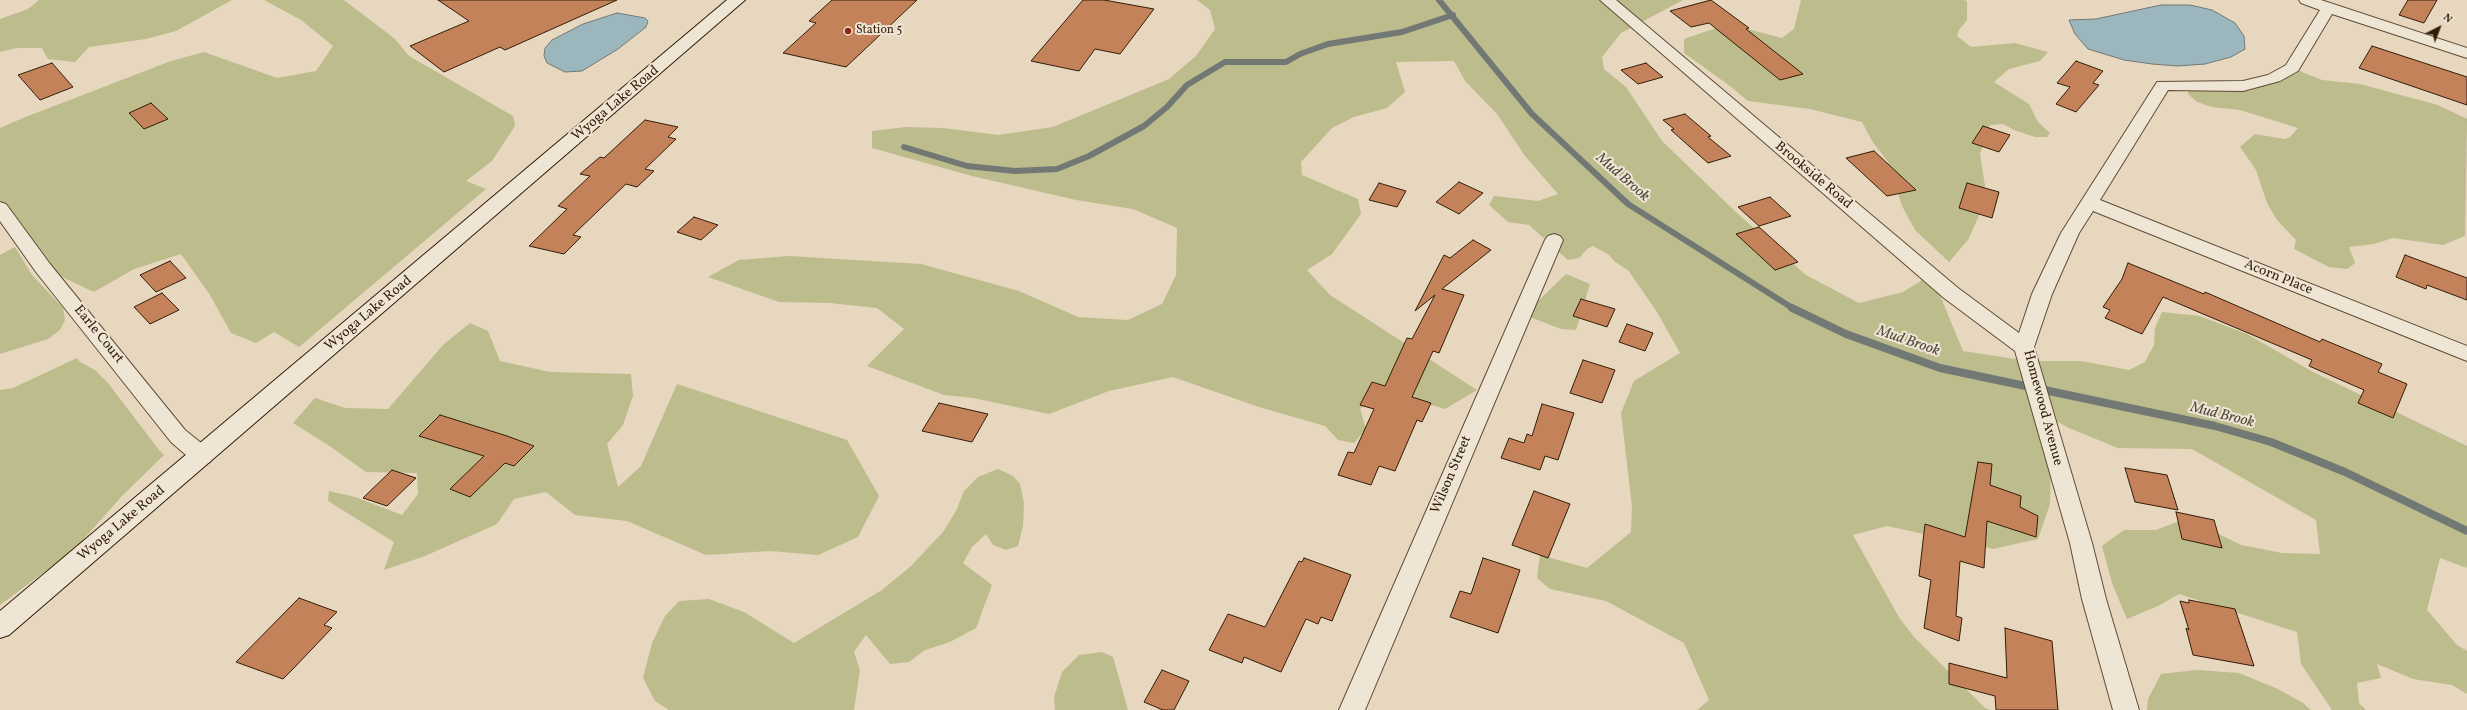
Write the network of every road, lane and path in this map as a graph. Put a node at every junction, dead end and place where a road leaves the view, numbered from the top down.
1 (737, 0) edge
2 (1608, 0) edge
3 (2306, 0) edge
4 (2329, 7) junction
5 (2467, 52) edge
6 (2088, 202) junction
7 (0, 208) edge
8 (1554, 240) dead end
9 (2026, 354) junction
10 (2467, 354) edge
11 (202, 456) junction
12 (0, 627) edge
13 (1352, 710) edge
14 (2126, 710) edge

1 - 11 street, Wyoga Lake Road
2 - 9 street, Brookside Road
3 - 4 street
4 - 5 street
4 - 6 street, Homewood Avenue
6 - 9 street, Homewood Avenue
6 - 10 street, Acorn Place
7 - 11 street, Earle Court
8 - 13 street, Wilson Street
9 - 14 street, Homewood Avenue
11 - 12 street, Wyoga Lake Road

